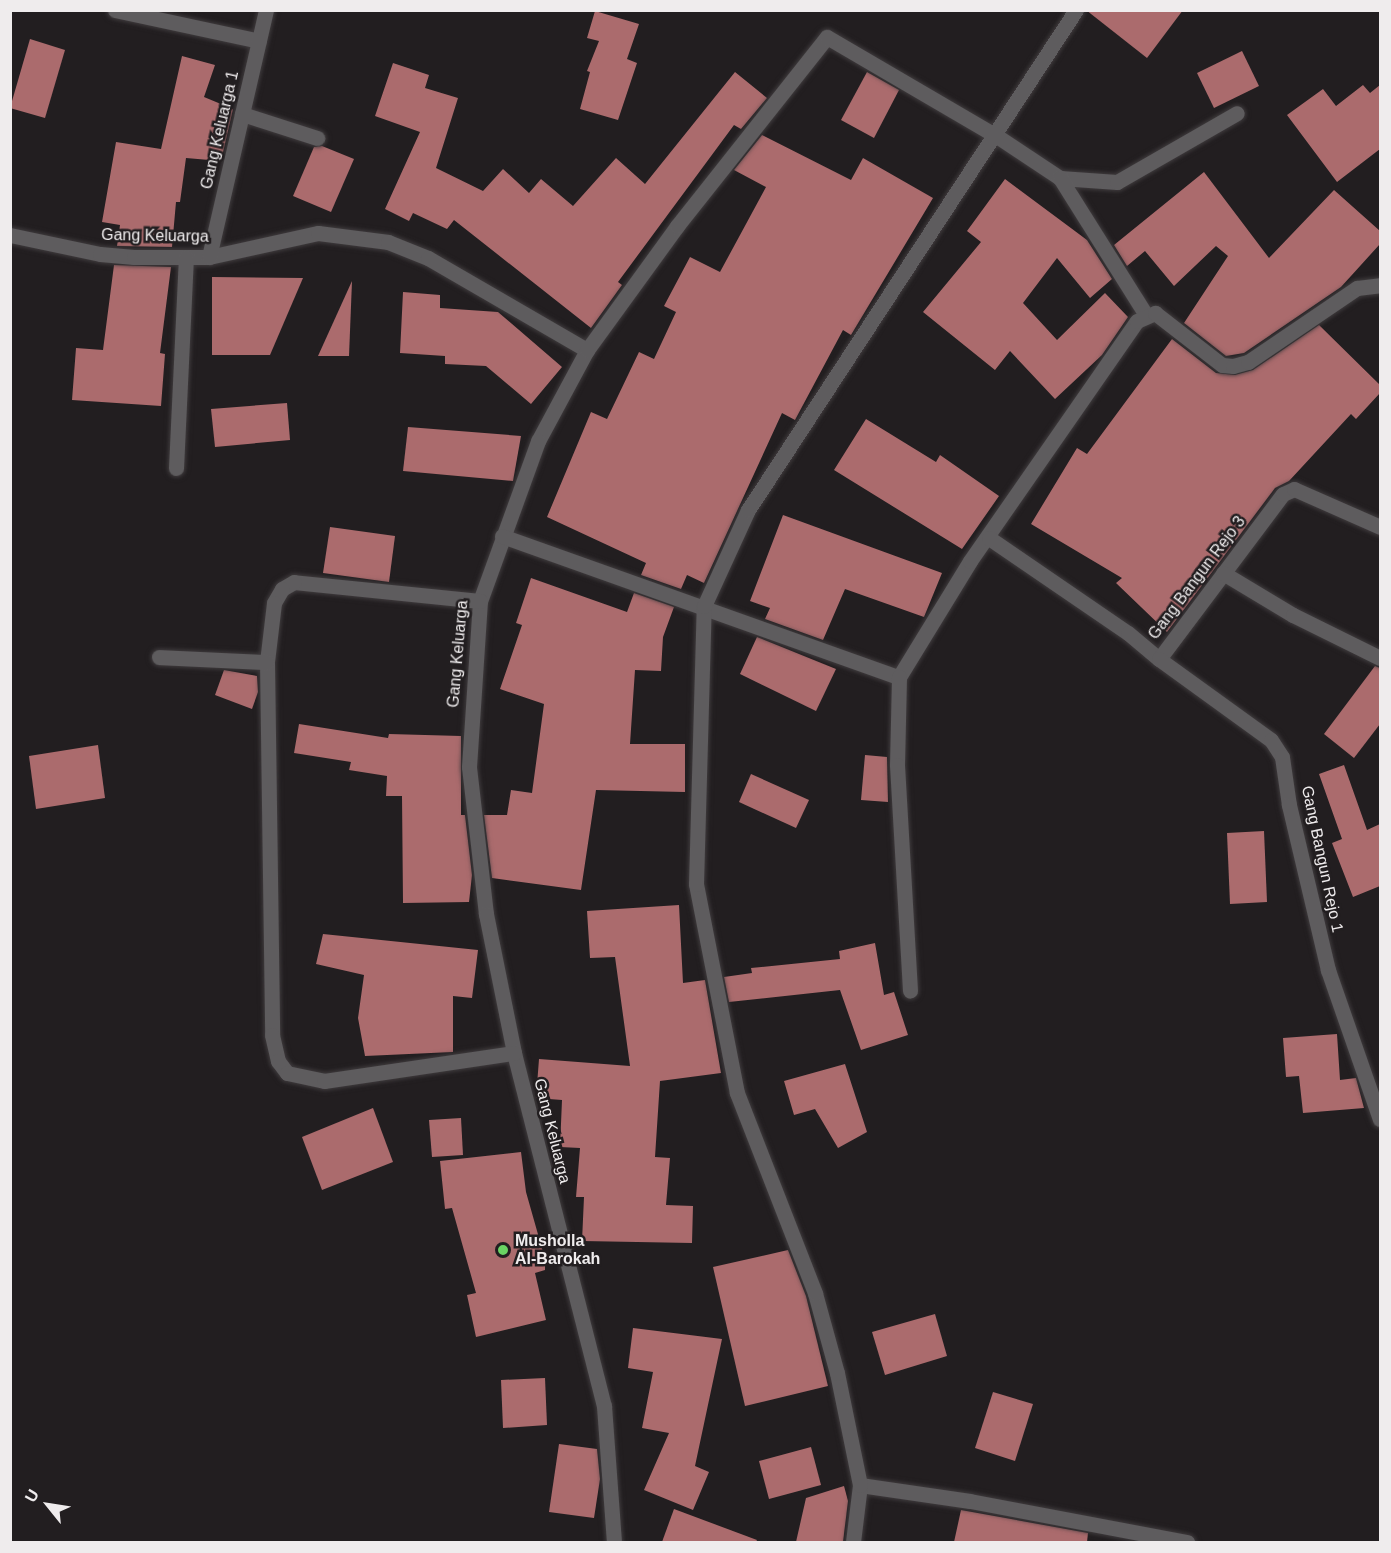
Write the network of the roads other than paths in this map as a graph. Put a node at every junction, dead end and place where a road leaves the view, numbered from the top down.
1 (115, 10) edge
2 (266, 10) edge
3 (1076, 10) edge
4 (259, 41) junction
5 (1237, 113) dead end
6 (242, 114) junction
7 (995, 135) junction
8 (317, 138) dead end
9 (1060, 178) junction
10 (10, 235) edge
11 (186, 257) junction
12 (209, 257) junction
13 (1380, 285) edge
14 (1146, 315) junction
15 (587, 350) junction
16 (176, 468) dead end
17 (1380, 527) edge
18 (501, 536) junction
19 (989, 538) junction
20 (1223, 573) junction
21 (480, 601) junction
22 (704, 606) junction
23 (159, 657) dead end
24 (1380, 658) edge
25 (1158, 659) junction
26 (267, 662) junction
27 (899, 677) junction
28 (910, 991) dead end
29 (514, 1053) junction
30 (1380, 1119) edge
31 (860, 1485) junction
32 (614, 1542) edge
33 (854, 1542) edge
34 (1187, 1542) edge

1 - 4 street
2 - 4 street, Gang Keluarga 1
3 - 7 street
4 - 6 street, Gang Keluarga 1
5 - 9 street
6 - 8 street
6 - 12 street, Gang Keluarga 1
7 - 9 street
7 - 15 street
7 - 22 street
9 - 14 street
10 - 11 street, Gang Keluarga
11 - 12 street, Gang Keluarga
11 - 16 street
12 - 15 street, Gang Keluarga
13 - 14 street
14 - 19 street
15 - 18 street, Gang Keluarga
17 - 20 street, Gang Bangun Rejo 3
18 - 21 street, Gang Keluarga
18 - 22 street
19 - 25 street, Gang Bangun Rejo 3
19 - 27 street
20 - 24 street
20 - 25 street, Gang Bangun Rejo 3
21 - 26 street
21 - 29 street, Gang Keluarga
22 - 27 street
22 - 31 street
23 - 26 street
25 - 30 street, Gang Bangun Rejo 1
26 - 29 street
27 - 28 street
29 - 32 street, Gang Keluarga
31 - 33 street
31 - 34 street

